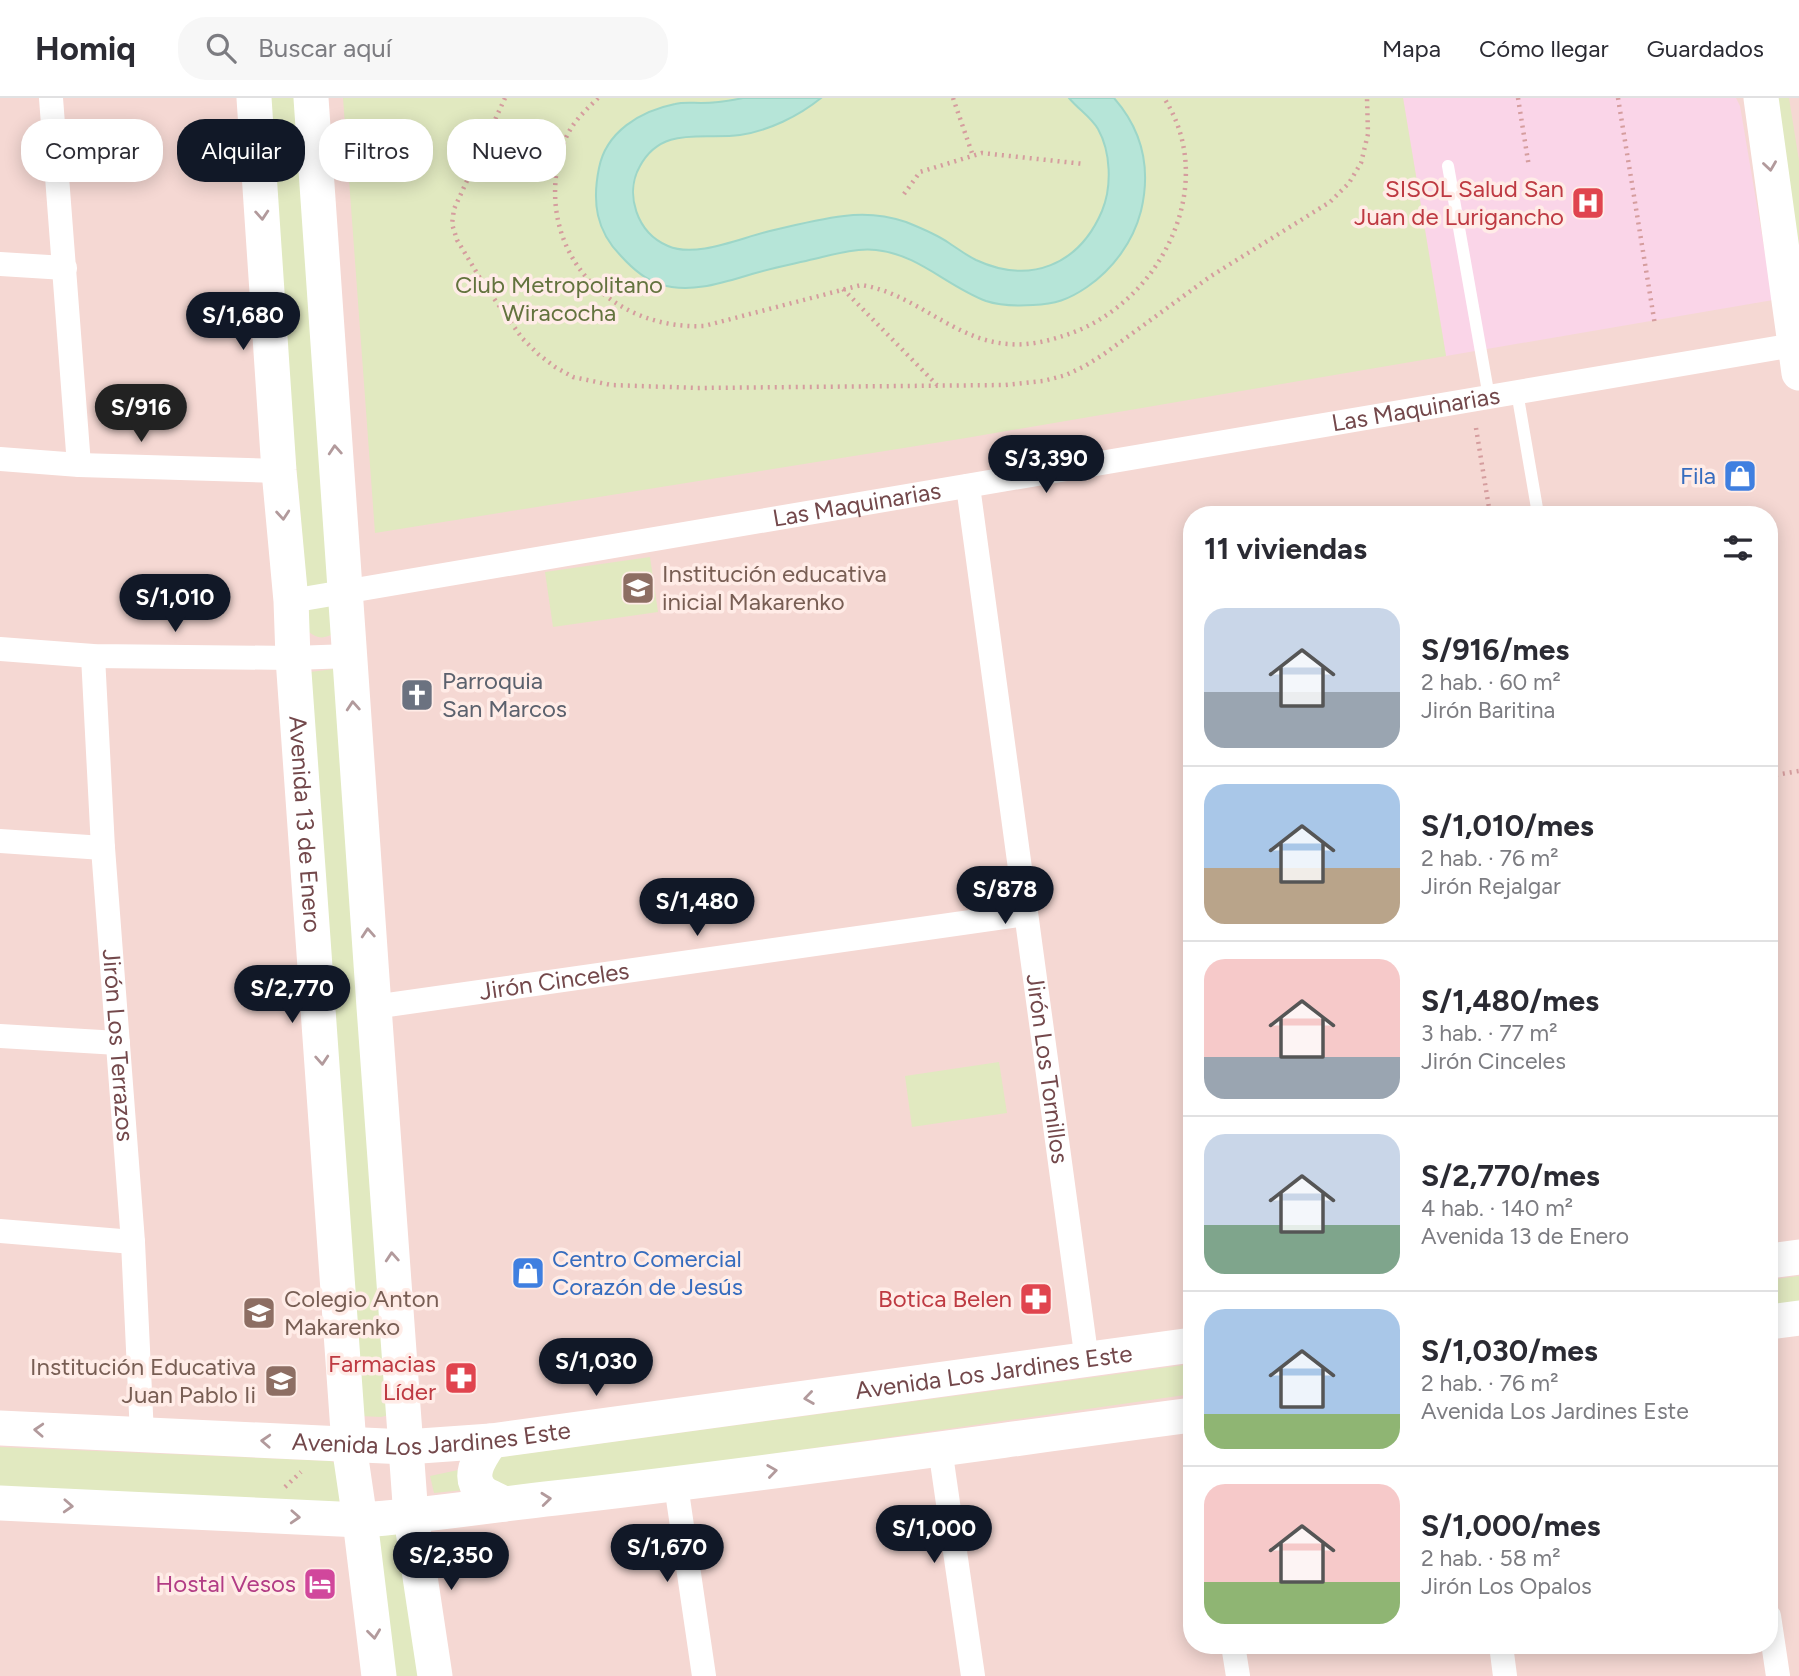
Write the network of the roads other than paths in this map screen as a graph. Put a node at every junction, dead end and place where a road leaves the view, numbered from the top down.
1 (51, 98) edge
2 (254, 98) edge
3 (311, 98) edge
4 (1761, 98) edge
5 (1448, 166) dead end
6 (0, 264) edge
7 (65, 268) junction
8 (1797, 359) edge
9 (1517, 392) junction
10 (1489, 397) junction
11 (0, 459) edge
12 (79, 465) junction
13 (279, 471) junction
14 (968, 486) junction
15 (1537, 506) edge
16 (345, 592) junction
17 (291, 601) junction
18 (0, 649) edge
19 (93, 656) junction
20 (349, 656) junction
21 (293, 657) junction
22 (0, 841) edge
23 (103, 848) junction
24 (1026, 914) junction
25 (373, 1007) junction
26 (0, 1036) edge
27 (118, 1043) junction
28 (0, 1231) edge
29 (133, 1242) junction
30 (1799, 1257) edge
31 (1778, 1260) edge
32 (1799, 1318) edge
33 (1778, 1321) edge
34 (1183, 1346) edge
35 (1087, 1361) junction
36 (1183, 1416) edge
37 (0, 1428) edge
38 (142, 1435) junction
39 (491, 1441) junction
40 (349, 1445) junction
41 (406, 1447) junction
42 (940, 1448) junction
43 (676, 1485) junction
44 (0, 1503) edge
45 (504, 1504) junction
46 (411, 1517) junction
47 (360, 1520) junction
48 (1234, 1654) edge
49 (1502, 1654) edge
50 (1775, 1654) edge
51 (379, 1676) edge
52 (435, 1676) edge
53 (704, 1676) edge
54 (973, 1676) edge
55 (1238, 1676) edge
56 (1506, 1676) edge
57 (1778, 1676) edge

1 - 7 street
2 -> 13 main road, Avenida 13 de Enero
16 -> 3 main road
4 -> 8 main road
5 - 10 lane
6 - 7 street
7 - 12 street
8 - 9 street, Las Maquinarias
9 - 10 street, Las Maquinarias
9 - 15 lane
10 - 14 street, Las Maquinarias
11 - 12 street
12 - 13 street
13 -> 17 main road, Avenida 13 de Enero
14 - 16 street, Las Maquinarias
14 - 24 street, Jirón Los Tornillos
16 - 17 street, Las Maquinarias
16 - 20 main road
17 - 21 main road, Avenida 13 de Enero
18 - 19 street
19 - 21 street
19 - 23 street, Jirón Los Terrazos
20 - 21 street
25 -> 20 main road
21 -> 40 main road, Avenida 13 de Enero
22 - 23 street
23 - 27 street, Jirón Los Terrazos
24 - 25 street, Jirón Cinceles
24 - 35 street, Jirón Los Tornillos
41 -> 25 main road
26 - 27 street
27 - 29 street, Jirón Los Terrazos
28 - 29 street
29 - 38 street, Jirón Los Terrazos
30 - 31 main road
32 - 33 main road
34 - 35 main road, Avenida Los Jardines Este
35 -> 39 main road, Avenida Los Jardines Este
36 - 42 main road
38 -> 37 main road, Avenida Los Jardines Este
40 -> 38 main road, Avenida Los Jardines Este
39 - 41 main road, Avenida Los Jardines Este
39 - 45 main road
40 - 41 main road, Avenida Los Jardines Este
40 - 47 main road, Avenida 13 de Enero
41 - 46 main road
43 -> 42 main road
42 - 54 street
45 -> 43 main road
43 - 53 street
44 -> 47 main road
45 - 46 main road
46 - 47 main road
46 - 52 main road
47 -> 51 main road, Avenida 13 de Enero
48 - 55 street
49 - 56 street
50 - 57 street

